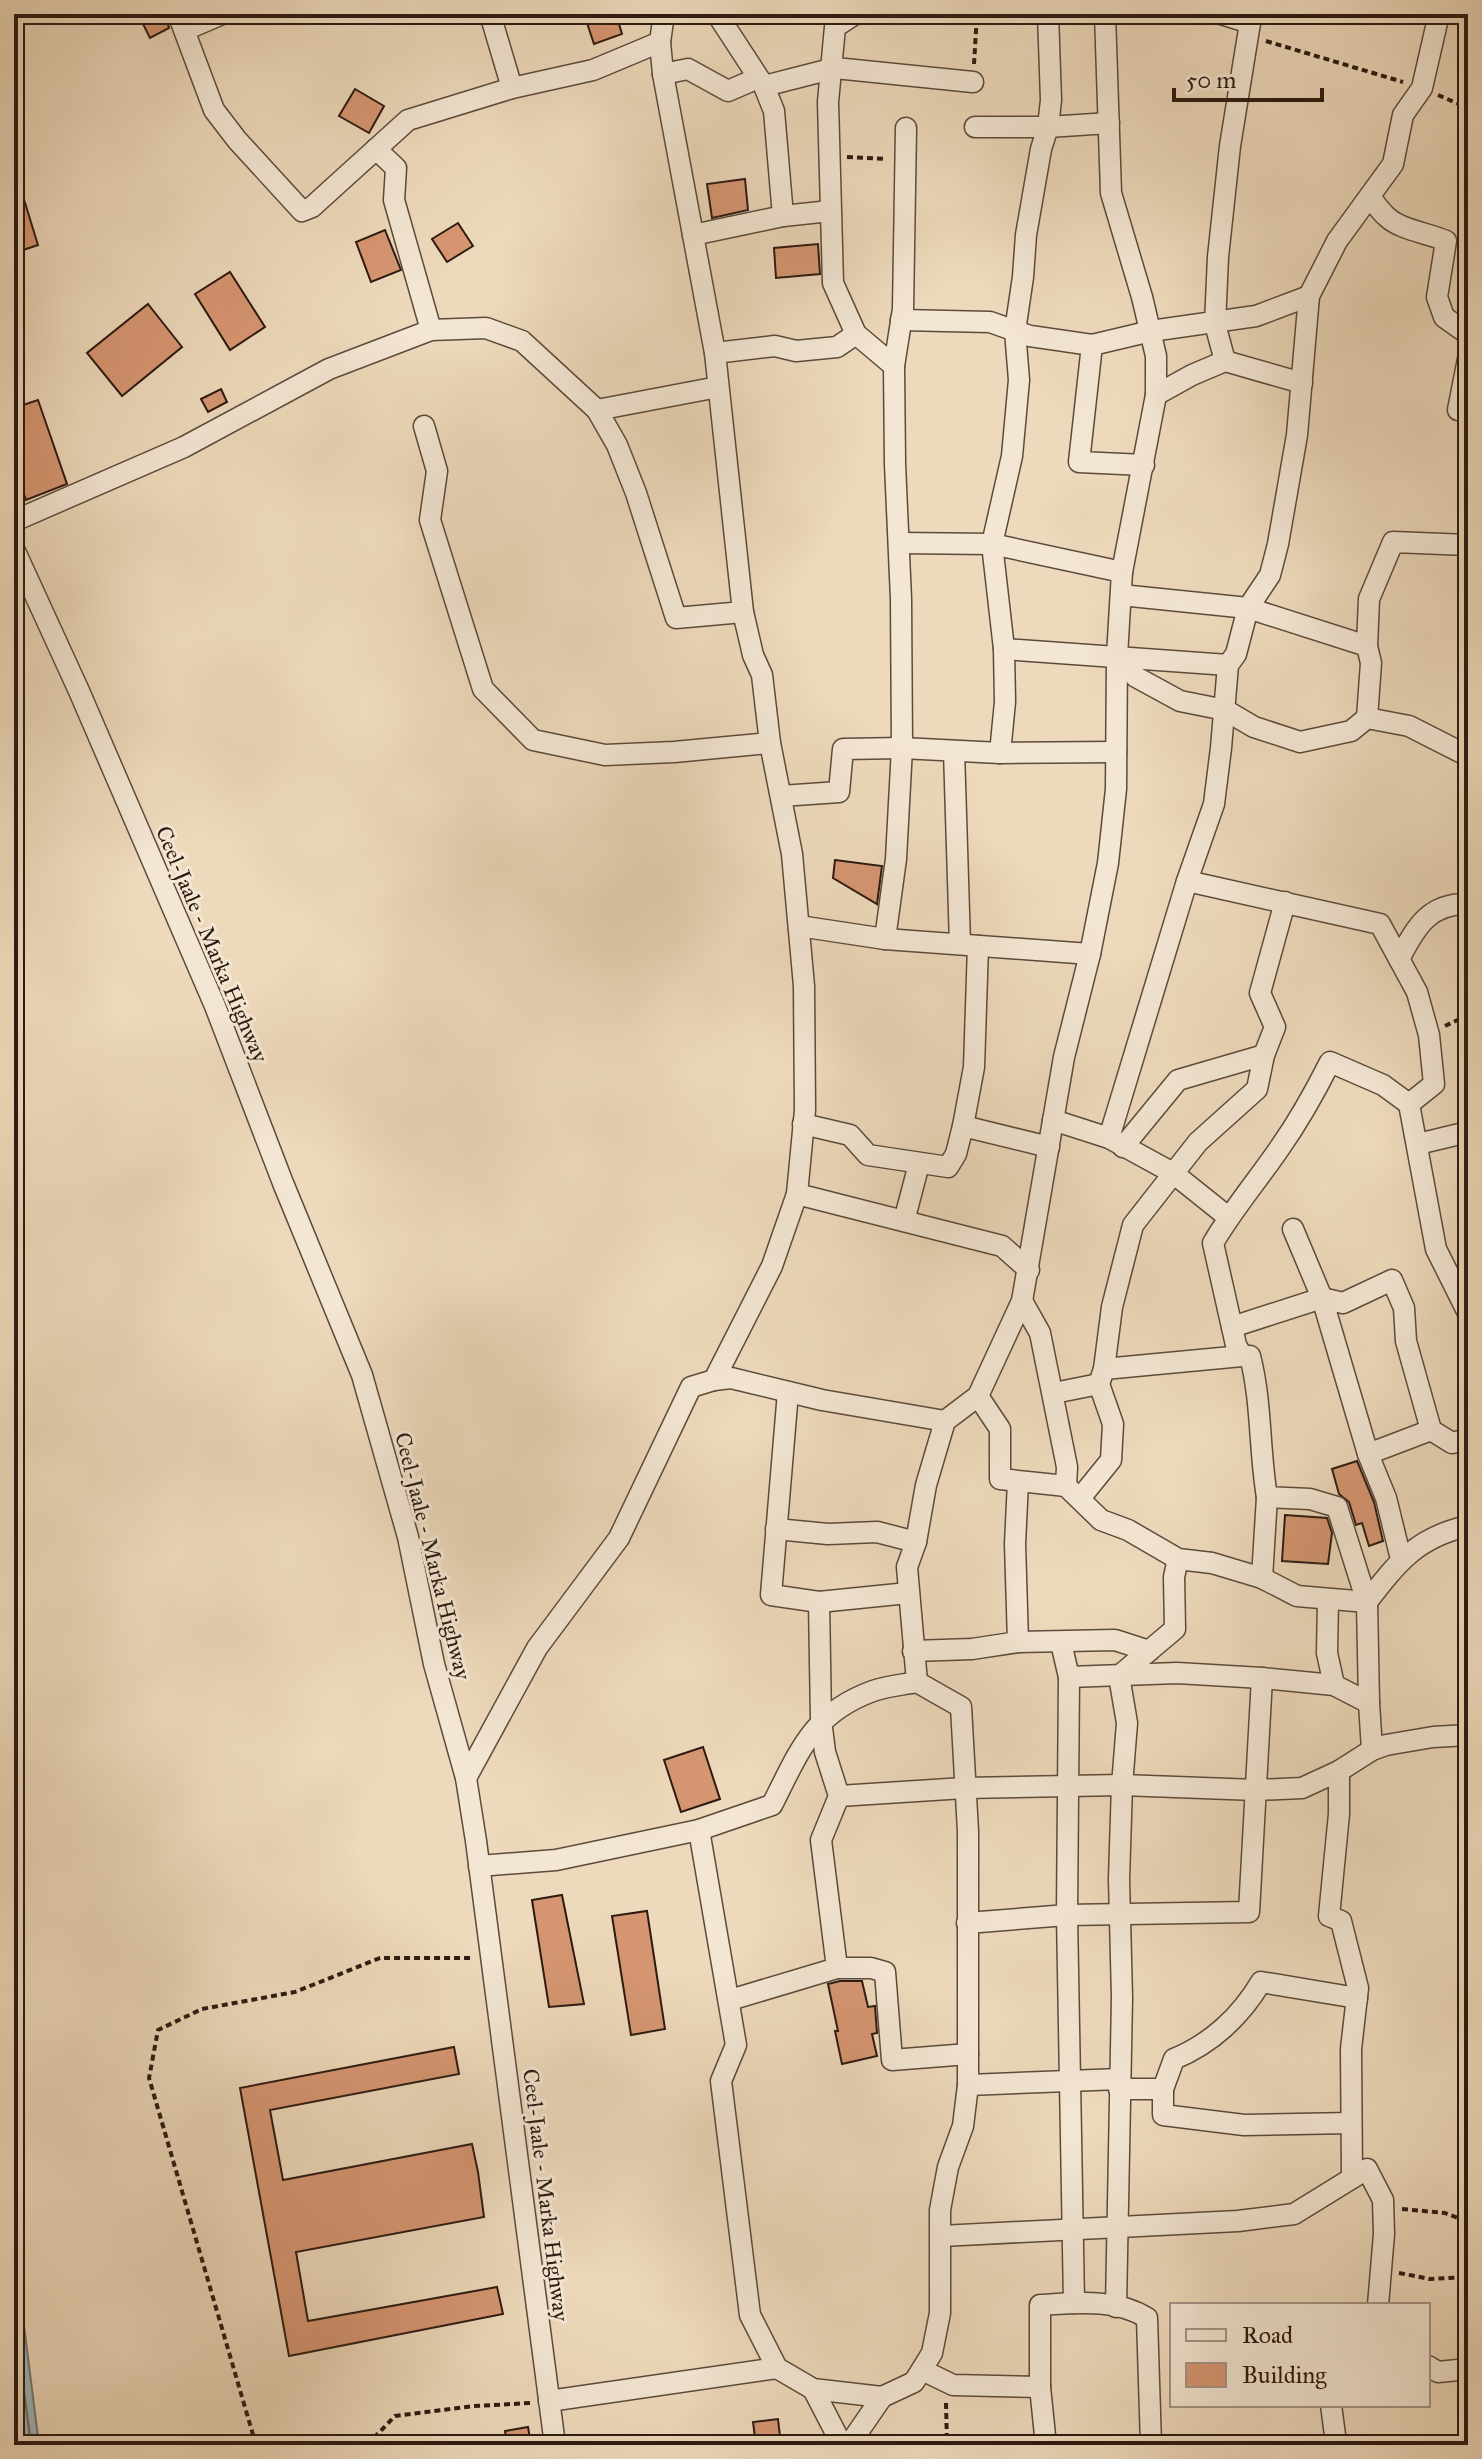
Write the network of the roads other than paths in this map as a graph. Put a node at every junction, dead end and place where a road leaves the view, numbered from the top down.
1 (222, 14) edge
2 (490, 14) edge
3 (664, 14) edge
4 (717, 14) edge
5 (855, 14) edge
6 (1048, 14) edge
7 (1105, 14) edge
8 (1221, 14) edge
9 (1439, 14) edge
10 (181, 22) edge
11 (1251, 24) edge
12 (660, 42) junction
13 (833, 68) junction
14 (663, 74) junction
15 (761, 82) junction
16 (973, 82) dead end
17 (512, 88) junction
18 (1109, 123) junction
19 (975, 127) dead end
20 (1048, 127) junction
21 (906, 128) dead end
22 (376, 149) junction
23 (1370, 197) junction
24 (830, 211) junction
25 (783, 216) junction
26 (693, 235) junction
27 (1309, 296) junction
28 (901, 320) junction
29 (1215, 324) junction
30 (431, 330) junction
31 (1015, 331) junction
32 (1151, 331) junction
33 (856, 334) junction
34 (1468, 334) edge
35 (1092, 345) junction
36 (715, 353) junction
37 (1468, 359) edge
38 (1225, 361) junction
39 (894, 366) junction
40 (1302, 383) junction
41 (718, 387) junction
42 (1156, 395) junction
43 (597, 410) junction
44 (1468, 412) edge
45 (424, 426) dead end
46 (1144, 465) junction
47 (14, 521) edge
48 (899, 543) junction
49 (992, 544) junction
50 (1468, 545) edge
51 (14, 549) edge
52 (1122, 572) junction
53 (1121, 595) junction
54 (1248, 608) junction
55 (743, 612) junction
56 (1367, 646) junction
57 (1004, 649) junction
58 (1117, 656) junction
59 (1228, 665) junction
60 (1225, 710) junction
61 (1367, 718) junction
62 (770, 743) junction
63 (902, 748) junction
64 (954, 751) junction
65 (1116, 752) junction
66 (1000, 753) junction
67 (1468, 756) edge
68 (781, 796) junction
69 (1187, 881) junction
70 (1285, 902) junction
71 (1468, 904) edge
72 (799, 926) junction
73 (885, 939) junction
74 (969, 945) junction
75 (1090, 954) junction
76 (1399, 959) junction
77 (1264, 1055) junction
78 (1409, 1104) junction
79 (1053, 1120) junction
80 (803, 1124) junction
81 (963, 1126) junction
82 (1468, 1132) edge
83 (1116, 1142) junction
84 (1418, 1144) junction
85 (1049, 1147) junction
86 (919, 1164) junction
87 (1173, 1173) junction
88 (797, 1194) junction
89 (1228, 1217) junction
90 (904, 1221) junction
91 (1293, 1229) dead end
92 (1029, 1270) junction
93 (1322, 1298) junction
94 (1022, 1301) junction
95 (1468, 1313) edge
96 (1232, 1327) junction
97 (1242, 1356) junction
98 (1102, 1376) junction
99 (714, 1380) junction
100 (788, 1392) junction
101 (1054, 1393) junction
102 (978, 1396) junction
103 (945, 1421) junction
104 (1431, 1430) junction
105 (1468, 1439) edge
106 (1368, 1454) junction
107 (1018, 1482) junction
108 (1073, 1492) junction
109 (1267, 1497) junction
110 (1468, 1526) edge
111 (776, 1529) junction
112 (916, 1542) junction
113 (1178, 1559) junction
114 (1401, 1559) junction
115 (1262, 1578) junction
116 (908, 1593) junction
117 (1328, 1600) junction
118 (819, 1602) junction
119 (1367, 1602) junction
120 (1018, 1642) junction
121 (1061, 1643) junction
122 (913, 1651) junction
123 (1149, 1651) junction
124 (1119, 1676) junction
125 (1069, 1677) junction
126 (1262, 1678) junction
127 (917, 1682) junction
128 (1334, 1685) junction
129 (1369, 1703) junction
130 (821, 1720) junction
131 (1468, 1735) edge
132 (1372, 1750) junction
133 (1339, 1771) junction
134 (466, 1778) junction
135 (1122, 1785) junction
136 (1067, 1786) junction
137 (964, 1788) junction
138 (1256, 1790) junction
139 (839, 1796) junction
140 (699, 1830) junction
141 (479, 1866) junction
142 (1119, 1913) junction
143 (1067, 1915) junction
144 (967, 1923) junction
145 (837, 1968) junction
146 (1357, 1998) junction
147 (730, 2000) junction
148 (968, 2054) junction
149 (1070, 2081) junction
150 (1119, 2084) junction
151 (968, 2085) junction
152 (1163, 2089) junction
153 (1351, 2123) junction
154 (1352, 2178) junction
155 (1117, 2227) junction
156 (1073, 2229) junction
157 (941, 2236) junction
158 (1074, 2303) junction
159 (1378, 2303) edge
160 (1116, 2307) junction
161 (1430, 2367) edge
162 (777, 2368) junction
163 (1468, 2369) edge
164 (922, 2370) junction
165 (1040, 2387) junction
166 (813, 2389) junction
167 (882, 2397) junction
168 (549, 2401) junction
169 (1331, 2407) edge
170 (555, 2445) edge
171 (842, 2445) edge
172 (849, 2445) edge
173 (1046, 2445) edge
174 (1151, 2445) edge
175 (1329, 2445) edge

1 - 10 street
2 - 17 street
3 - 12 street
4 - 15 street
5 - 13 street
6 - 20 street
7 - 18 street
8 - 11 street
9 - 23 street
10 - 22 street
11 - 29 street
12 - 14 street
12 - 17 street
13 - 15 street
13 - 16 street
13 - 24 street
14 - 15 street
14 - 26 street
15 - 25 street
17 - 22 street
18 - 20 street
18 - 32 street
19 - 20 street
20 - 31 street
21 - 28 street
22 - 30 street
23 - 27 street
23 - 34 street
24 - 25 street
24 - 33 street
25 - 26 street
26 - 36 street
27 - 29 street
27 - 40 street
28 - 31 street
28 - 39 street
29 - 32 street
29 - 38 street
30 - 43 street
30 - 47 street
31 - 35 street
31 - 49 street
32 - 35 street
32 - 42 street
33 - 36 street
33 - 39 street
35 - 46 street
36 - 41 street
37 - 44 street
38 - 40 street
38 - 42 street
39 - 48 street
40 - 54 street
41 - 43 street
41 - 55 street
42 - 46 street
43 - 55 street
45 - 62 street
46 - 52 street
48 - 49 street
48 - 63 street
49 - 52 street
49 - 57 street
50 - 56 street
51 - 134 street, Ceel-Jaale - Marka Highway
52 - 53 street
53 - 54 street
53 - 58 street
54 - 56 street
54 - 59 street
55 - 62 street
56 - 61 street
57 - 58 street
57 - 66 street
58 - 59 street
58 - 60 street
58 - 65 street
59 - 60 street
60 - 61 street
60 - 69 street
61 - 67 street
62 - 68 street
63 - 64 street
63 - 68 street
63 - 73 street
64 - 66 street
64 - 74 street
65 - 66 street
65 - 75 street
68 - 72 street
69 - 70 street
69 - 83 street
70 - 76 street
70 - 77 street
71 - 76 street
72 - 73 street
72 - 80 street
73 - 74 street
74 - 75 street
74 - 81 street
75 - 79 street
76 - 78 street
77 - 83 street
77 - 87 street
78 - 84 street
78 - 89 street
79 - 83 street
79 - 85 street
80 - 86 street
80 - 88 street
81 - 85 street
81 - 86 street
82 - 84 street
83 - 87 street
84 - 95 street
85 - 92 street
86 - 90 street
87 - 89 street
87 - 98 street
88 - 90 street
88 - 99 street
89 - 96 street
90 - 92 street
91 - 93 street
92 - 94 street
93 - 96 street
93 - 104 street
93 - 106 street
94 - 101 street
94 - 102 street
96 - 97 street
97 - 98 street
97 - 109 street
98 - 101 street
98 - 108 street
99 - 100 street
99 - 134 street
100 - 103 street
100 - 111 street
101 - 108 street
102 - 103 street
102 - 107 street
103 - 112 street
104 - 105 street
104 - 106 street
106 - 114 street
107 - 108 street
107 - 120 street
108 - 113 street
109 - 115 street
109 - 119 street
110 - 114 street
111 - 112 street
111 - 118 street
112 - 116 street
113 - 115 street
113 - 123 street
114 - 119 street
115 - 117 street
116 - 118 street
116 - 122 street
117 - 119 street
117 - 128 street
118 - 130 street
119 - 129 street
120 - 121 street
120 - 122 street
121 - 123 street
121 - 125 street
122 - 127 street
123 - 124 street
124 - 125 street
124 - 126 street
124 - 135 street
125 - 136 street
126 - 128 street
126 - 138 street
127 - 130 street
127 - 137 street
128 - 129 street
129 - 132 street
130 - 139 street
130 - 140 street
131 - 132 street
132 - 133 street
133 - 138 street
133 - 146 street
134 - 141 street, Ceel-Jaale - Marka Highway
135 - 136 street
135 - 138 street
135 - 142 street
136 - 137 street
136 - 143 street
137 - 139 street
137 - 144 street
138 - 142 street
139 - 145 street
140 - 141 street
140 - 147 street
141 - 168 street, Ceel-Jaale - Marka Highway
142 - 143 street
142 - 150 street
143 - 144 street
143 - 149 street
144 - 148 street
145 - 147 street
145 - 148 street
146 - 152 street
146 - 153 street
147 - 162 street
148 - 151 street
149 - 150 street
149 - 151 street
149 - 156 street
150 - 152 street
150 - 155 street
151 - 157 street
152 - 153 street
153 - 154 street
154 - 155 street
154 - 159 street
155 - 156 street
155 - 160 street
156 - 157 street
156 - 158 street
157 - 164 street
158 - 160 street
158 - 165 street
160 - 174 street
161 - 163 street
162 - 166 street
162 - 168 street
164 - 165 street
164 - 167 street
165 - 173 street
166 - 167 street
166 - 171 street
167 - 172 street
168 - 170 street, Ceel-Jaale - Marka Highway
169 - 175 street

